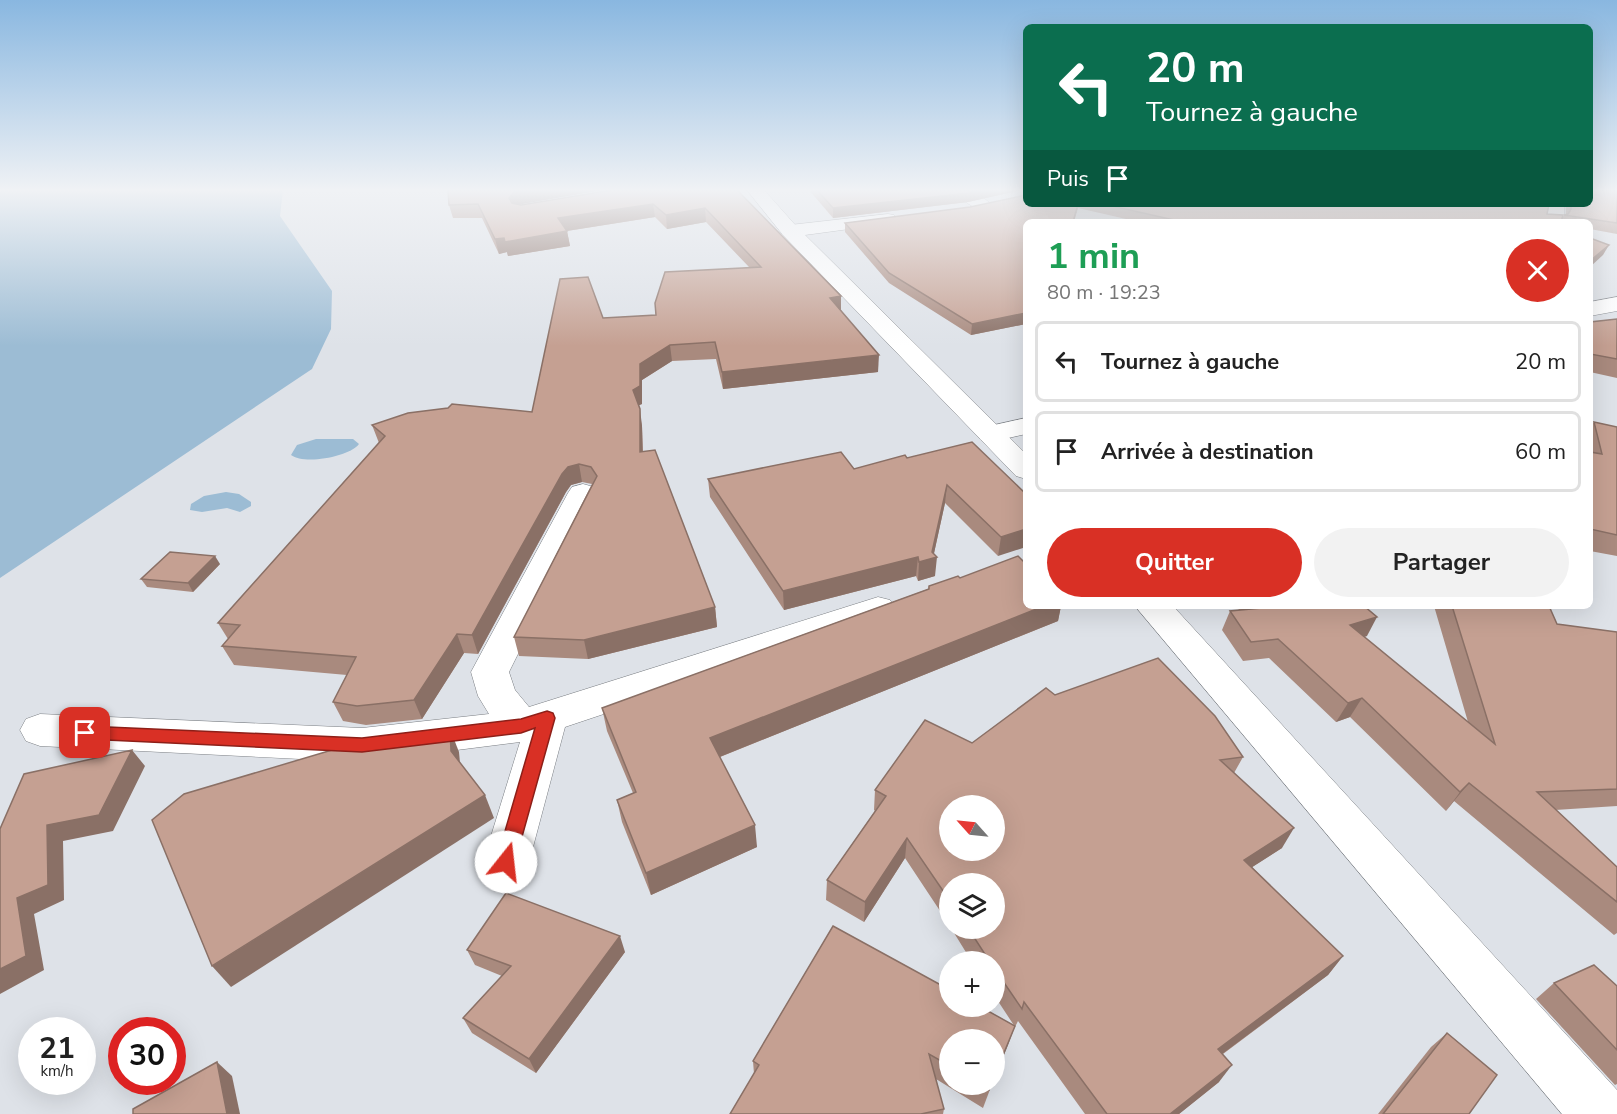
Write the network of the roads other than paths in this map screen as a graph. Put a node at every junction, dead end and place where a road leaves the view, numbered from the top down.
1 (801, 242) edge
2 (1617, 304) edge
3 (1593, 308) edge
4 (1617, 324) edge
5 (1593, 328) edge
6 (1023, 427) edge
7 (991, 434) junction
8 (1023, 467) edge
9 (583, 494) dead end
10 (903, 601) edge
11 (1156, 609) edge
12 (534, 722) junction
13 (40, 730) dead end
14 (506, 862) dead end
15 (1600, 1114) edge

1 - 7 street
2 - 3 street
4 - 5 street
6 - 7 street
7 - 8 street
9 - 12 street
10 - 12 street
11 - 15 street
12 - 13 street
12 - 14 street

